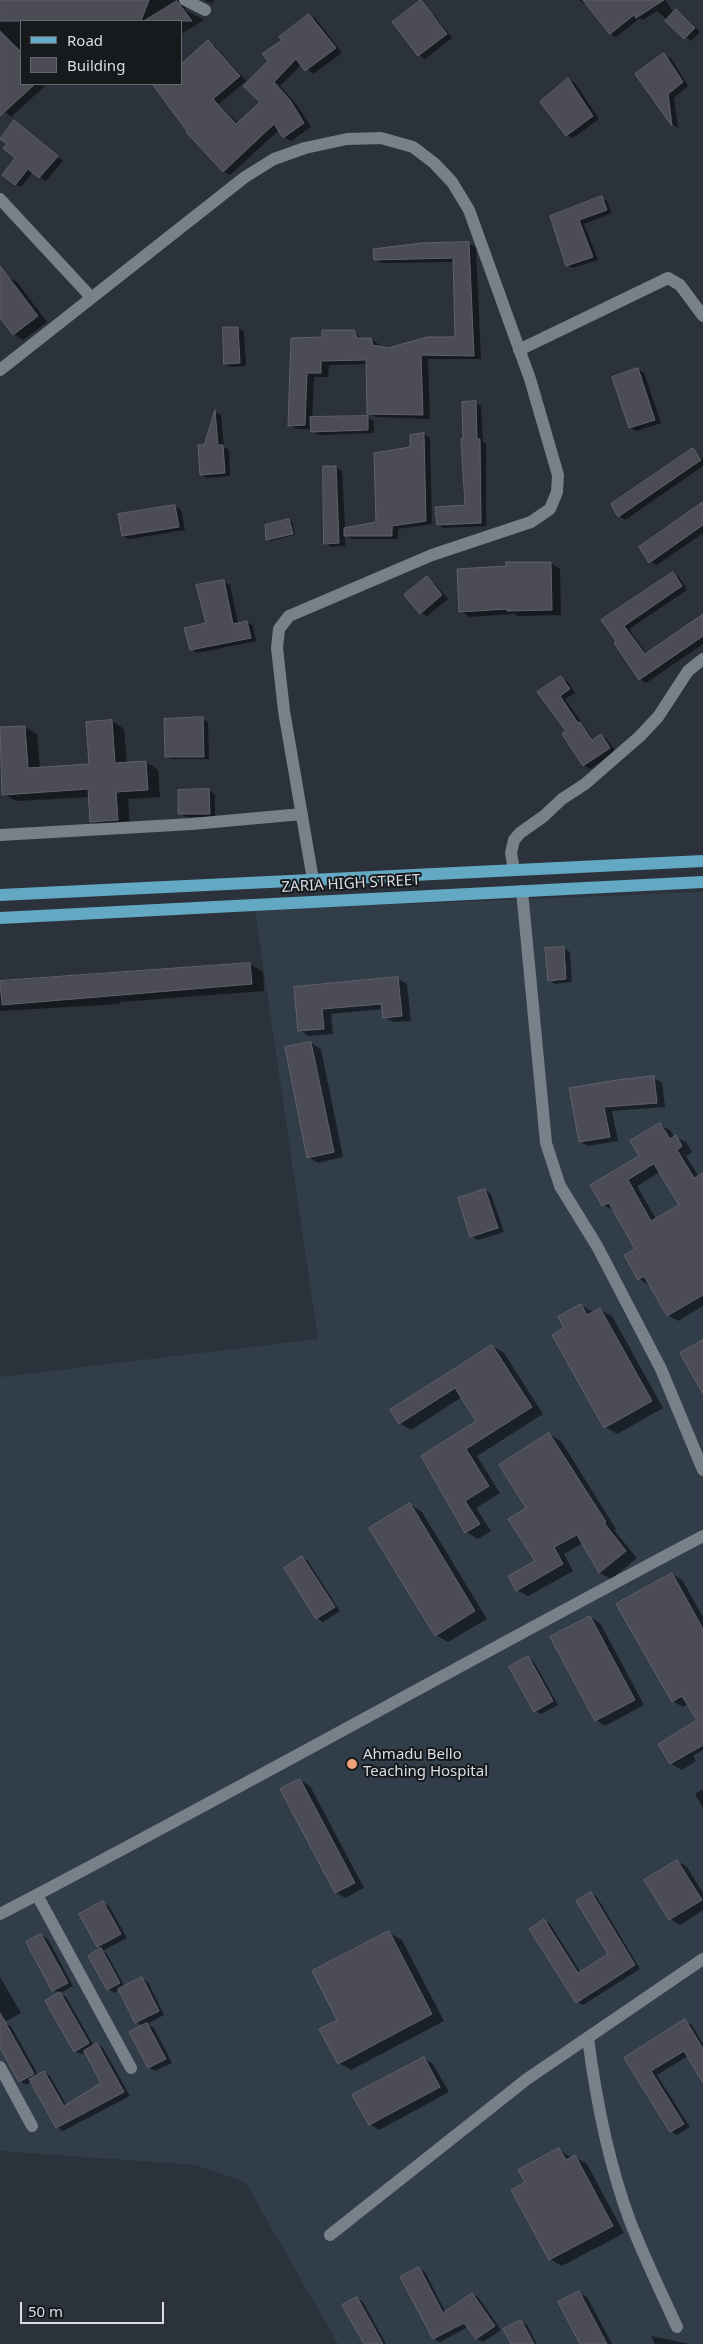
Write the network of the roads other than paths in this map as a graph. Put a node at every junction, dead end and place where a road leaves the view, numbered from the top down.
1 (186, 0) edge
2 (205, 10) dead end
3 (0, 199) edge
4 (90, 296) junction
5 (703, 316) edge
6 (519, 350) junction
7 (0, 370) edge
8 (703, 659) edge
9 (302, 814) junction
10 (0, 835) edge
11 (703, 861) edge
12 (514, 870) junction
13 (313, 880) junction
14 (703, 882) edge
15 (522, 891) junction
16 (0, 895) edge
17 (0, 918) edge
18 (703, 1470) edge
19 (703, 1536) edge
20 (37, 1895) junction
21 (0, 1914) edge
22 (703, 1959) edge
23 (588, 2038) junction
24 (0, 2067) edge
25 (131, 2068) dead end
26 (32, 2126) dead end
27 (330, 2235) dead end
28 (677, 2327) dead end

1 - 2 street
3 - 4 street
4 - 6 street
4 - 7 street
5 - 6 street
6 - 9 street
8 - 12 street
9 - 10 street
9 - 13 street
11 - 12 main road, ZARIA HIGH STREET
12 - 13 main road, ZARIA HIGH STREET
13 - 16 main road, ZARIA HIGH STREET
14 - 15 main road, ZARIA HIGH STREET
15 - 17 main road, ZARIA HIGH STREET
15 - 18 street
19 - 20 street
20 - 21 street
20 - 25 street
22 - 23 street
23 - 27 street
23 - 28 street
24 - 26 street

